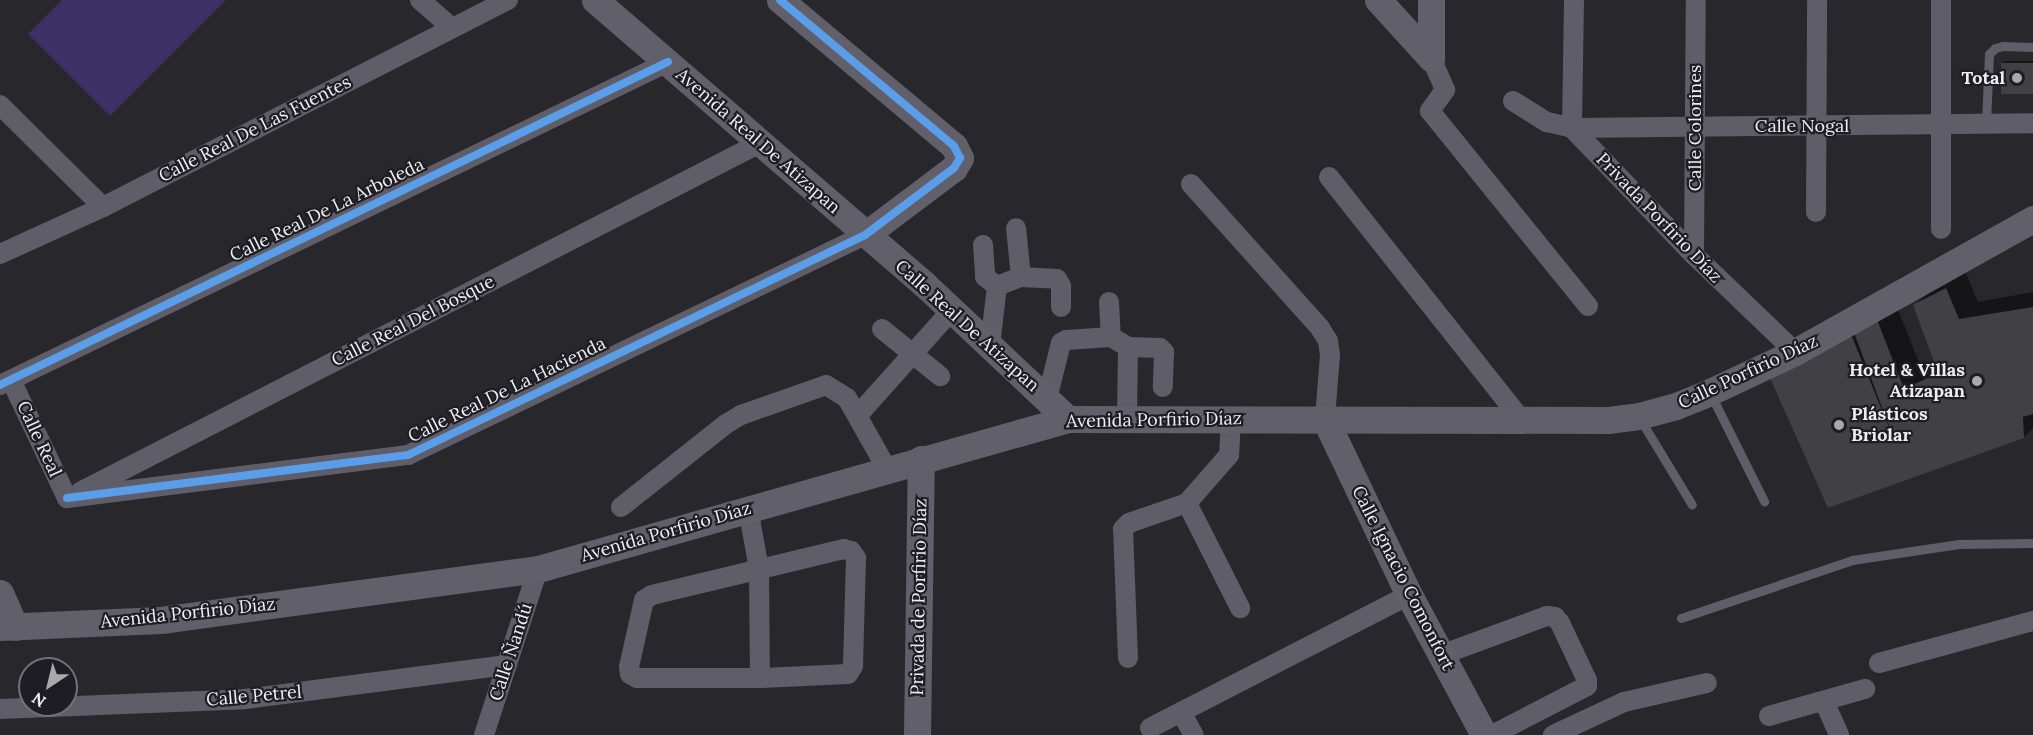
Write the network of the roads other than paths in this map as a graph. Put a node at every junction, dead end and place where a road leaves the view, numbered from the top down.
1 (420, 0) edge
2 (508, 0) edge
3 (595, 0) edge
4 (780, 0) edge
5 (1378, 0) edge
6 (1400, 0) edge
7 (1431, 0) edge
8 (1574, 0) edge
9 (1696, 0) edge
10 (1817, 0) edge
11 (1941, 0) edge
12 (451, 27) junction
13 (1400, 27) junction
14 (2033, 47) edge
15 (1431, 58) junction
16 (668, 62) junction
17 (1513, 100) dead end
18 (0, 105) edge
19 (1986, 123) junction
20 (2033, 123) edge
21 (1941, 124) junction
22 (1695, 125) junction
23 (1817, 126) junction
24 (1572, 128) junction
25 (760, 143) junction
26 (1329, 177) dead end
27 (1191, 184) dead end
28 (103, 207) junction
29 (1816, 213) dead end
30 (2033, 219) edge
31 (1016, 228) dead end
32 (1941, 229) dead end
33 (865, 235) junction
34 (983, 245) dead end
35 (0, 254) edge
36 (1694, 255) junction
37 (1021, 277) junction
38 (997, 286) junction
39 (1109, 302) dead end
40 (1588, 306) dead end
41 (1061, 308) dead end
42 (952, 310) junction
43 (882, 329) dead end
44 (1120, 342) junction
45 (990, 346) junction
46 (1795, 352) junction
47 (914, 355) junction
48 (940, 376) dead end
49 (6, 382) edge
50 (1163, 387) dead end
51 (1710, 392) junction
52 (1047, 399) junction
53 (858, 415) junction
54 (1639, 416) junction
55 (1068, 419) junction
56 (1127, 419) junction
57 (1231, 419) junction
58 (1325, 419) junction
59 (1521, 419) junction
60 (921, 459) junction
61 (887, 469) junction
62 (67, 498) junction
63 (1764, 501) dead end
64 (1187, 503) junction
65 (1692, 505) dead end
66 (621, 507) dead end
67 (748, 508) junction
68 (2033, 543) edge
69 (538, 569) junction
70 (759, 569) junction
71 (0, 593) edge
72 (1409, 595) junction
73 (1240, 608) dead end
74 (1681, 618) dead end
75 (2033, 621) edge
76 (8, 627) edge
77 (1441, 655) junction
78 (1128, 658) dead end
79 (1879, 663) dead end
80 (507, 665) junction
81 (760, 678) junction
82 (1707, 683) dead end
83 (1866, 688) dead end
84 (1824, 701) junction
85 (0, 709) edge
86 (1181, 712) junction
87 (1769, 716) dead end
88 (1150, 728) dead end
89 (484, 735) edge
90 (917, 735) edge
91 (1194, 735) edge
92 (1484, 735) edge
93 (1492, 735) edge
94 (1553, 735) edge
95 (1839, 735) edge

1 - 12 street
2 - 12 street, Calle Real De Las Fuentes
3 - 16 main road, Avenida Real De Atizapan
4 - 33 main road
5 - 13 main road
6 - 13 main road
7 - 15 main road
8 - 24 street
9 - 22 street, Calle Colorines
10 - 23 street
11 - 21 street
12 - 28 street, Calle Real De Las Fuentes
13 - 15 main road
14 - 19 lane
15 - 40 street
16 - 25 main road, Avenida Real De Atizapan
16 - 49 street, Calle Real De La Arboleda
17 - 24 street, Privada Porfirio Díaz
18 - 28 street
19 - 20 street, Calle Nogal
19 - 21 street, Calle Nogal
21 - 23 street, Calle Nogal
21 - 32 street
22 - 23 street, Calle Nogal
22 - 24 street, Calle Nogal
22 - 36 street, Calle Colorines
23 - 29 street
24 - 36 street, Privada Porfirio Díaz
25 - 33 main road, Avenida Real De Atizapan
25 - 62 street, Calle Real Del Bosque
26 - 59 street
27 - 58 street
28 - 35 street, Calle Real De Las Fuentes
30 - 46 main road, Calle Porfirio Díaz
31 - 37 street
33 - 42 main road, Calle Real De Atizapan
33 - 62 street, Calle Real De La Hacienda
34 - 38 street
36 - 46 street, Privada Porfirio Díaz
37 - 38 street
37 - 41 street
38 - 45 street
39 - 44 street
42 - 45 main road, Calle Real De Atizapan
42 - 47 street
43 - 47 street
44 - 50 street
44 - 52 street
44 - 56 street
45 - 52 main road, Calle Real De Atizapan
46 - 51 main road, Calle Porfirio Díaz
47 - 48 street
47 - 53 street
49 - 62 street, Calle Real
51 - 54 main road, Calle Porfirio Díaz
51 - 63 lane
52 - 55 main road, Calle Real De Atizapan
53 - 61 street
53 - 66 street
54 - 59 main road, Calle Porfirio Díaz
54 - 65 lane
55 - 56 main road, Avenida Porfirio Díaz
55 - 60 main road, Avenida Porfirio Díaz
56 - 57 main road, Avenida Porfirio Díaz
57 - 58 main road, Avenida Porfirio Díaz
57 - 64 street
58 - 59 main road, Calle Porfirio Díaz
58 - 72 main road, Calle Ignacio Comonfort
60 - 61 main road, Avenida Porfirio Díaz
60 - 90 main road, Privada de Porfirio Díaz
61 - 67 main road, Avenida Porfirio Díaz
64 - 73 street
64 - 78 street
67 - 69 main road, Avenida Porfirio Díaz
67 - 70 street
68 - 74 lane
69 - 76 main road, Avenida Porfirio Díaz
69 - 80 street, Calle Ñandú
70 - 81 street
70 - 81 street
70 - 81 street
71 - 76 main road
72 - 77 main road, Calle Ignacio Comonfort
72 - 86 street
75 - 79 street
77 - 92 main road, Calle Ignacio Comonfort
77 - 93 street
80 - 85 street, Calle Petrel
80 - 89 street, Calle Ñandú
82 - 94 street
83 - 84 street
84 - 87 street
84 - 95 street
86 - 88 street
86 - 91 street

